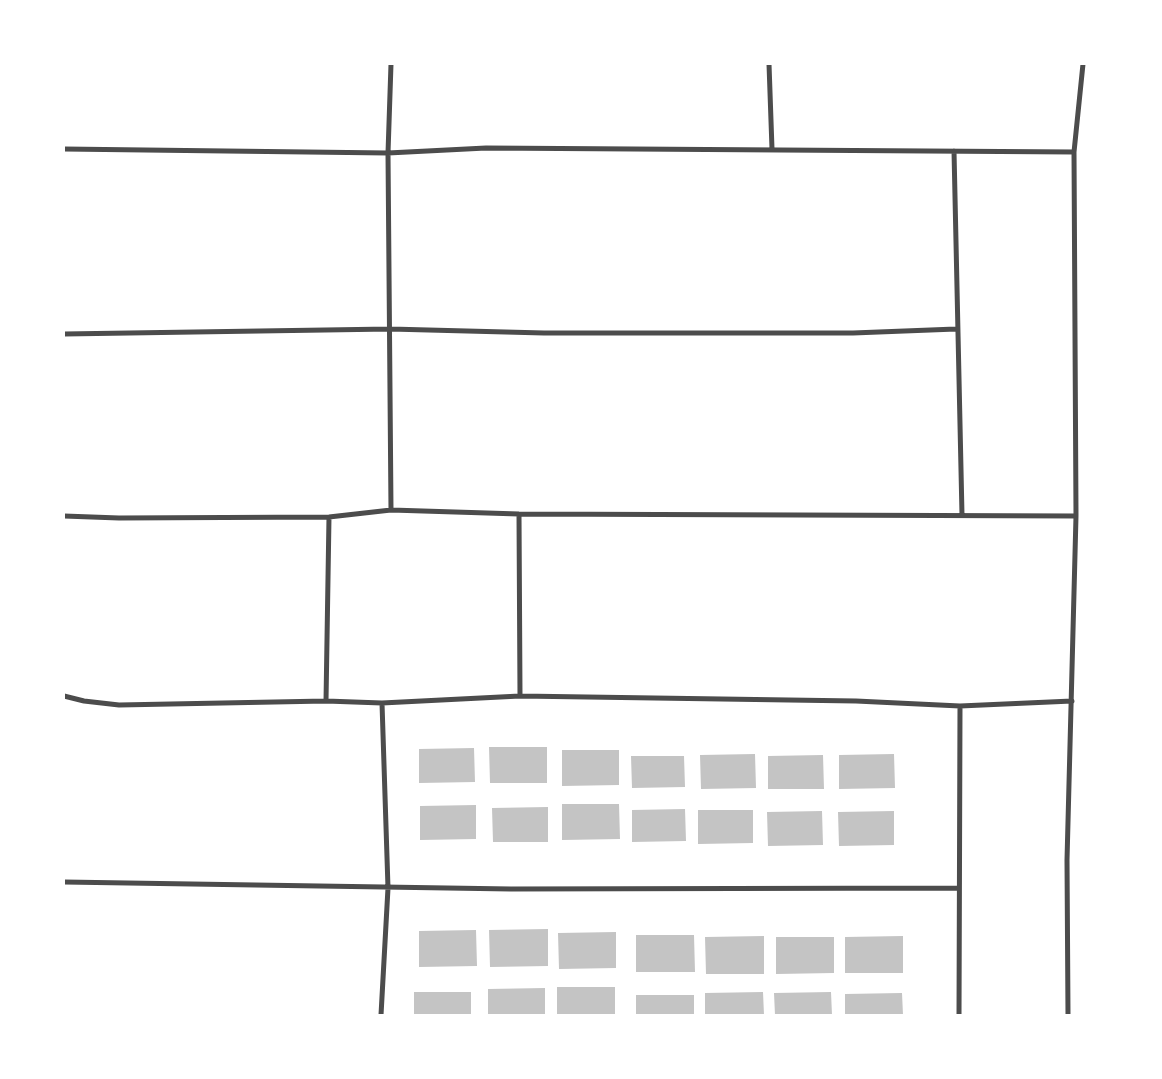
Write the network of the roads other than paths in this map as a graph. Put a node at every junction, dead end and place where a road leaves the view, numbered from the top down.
1 (391, 64) edge
2 (769, 64) edge
3 (1083, 64) edge
4 (64, 149) edge
5 (772, 149) junction
6 (954, 151) junction
7 (1074, 152) junction
8 (388, 153) junction
9 (390, 329) junction
10 (956, 330) junction
11 (64, 334) edge
12 (390, 510) junction
13 (520, 514) junction
14 (64, 516) edge
15 (962, 516) junction
16 (1076, 516) junction
17 (328, 517) junction
18 (64, 696) edge
19 (520, 696) junction
20 (1072, 700) junction
21 (326, 701) junction
22 (382, 702) junction
23 (960, 706) junction
24 (64, 882) edge
25 (388, 888) junction
26 (958, 888) junction
27 (381, 1015) edge
28 (959, 1015) edge
29 (1068, 1015) edge

1 - 8 street
2 - 5 street
3 - 7 street
4 - 8 street
5 - 6 street
5 - 8 street
6 - 7 street
6 - 10 street
7 - 16 street
8 - 9 street
9 - 10 street
9 - 11 street
9 - 12 street
10 - 15 street
12 - 13 street
12 - 17 street
13 - 15 street
13 - 19 street
14 - 17 street
15 - 16 street
16 - 20 street
17 - 21 street
18 - 21 street
19 - 22 street
19 - 23 street
20 - 23 street
20 - 29 street
21 - 22 street
22 - 25 street
23 - 26 street
24 - 25 street
25 - 26 street
25 - 27 street
26 - 28 street

